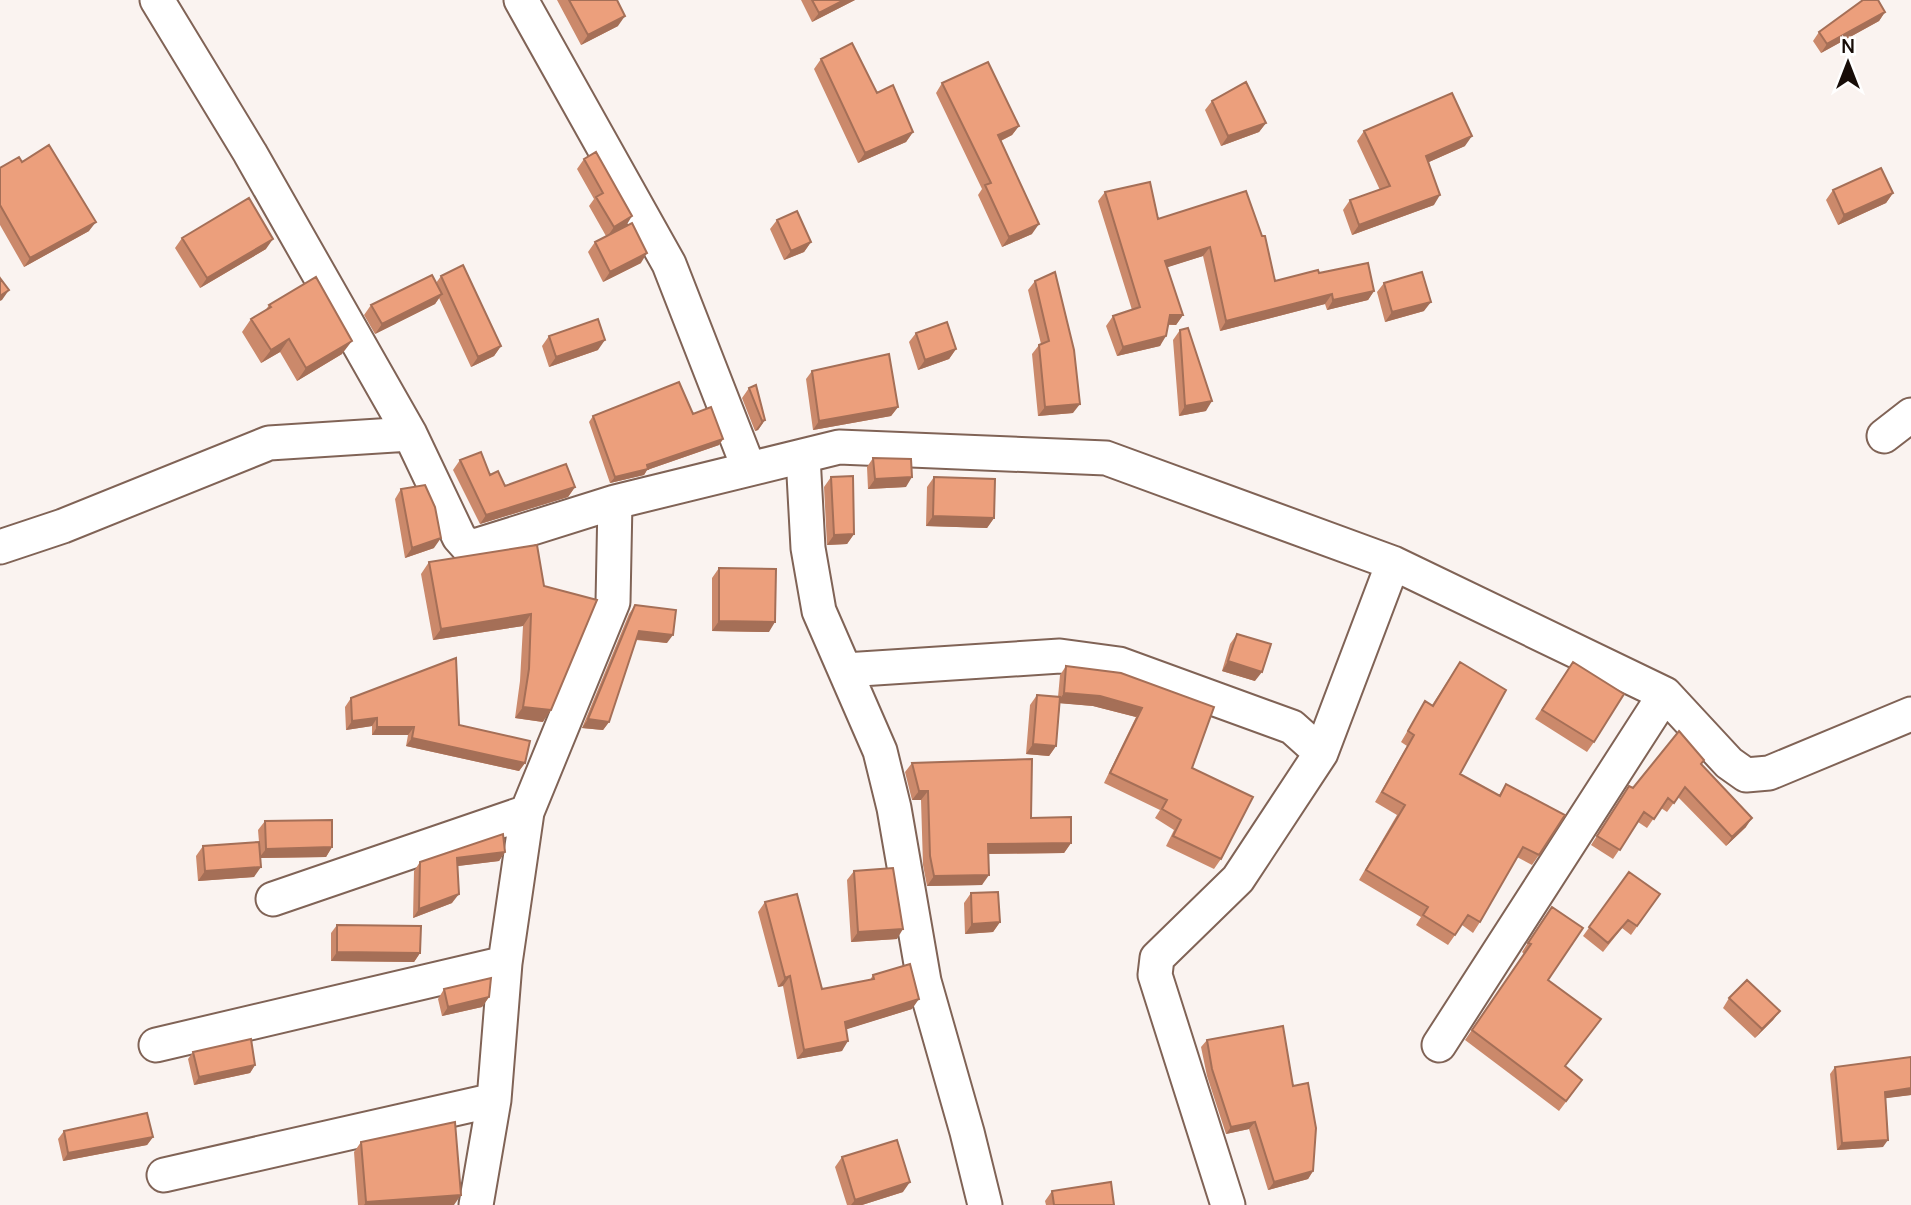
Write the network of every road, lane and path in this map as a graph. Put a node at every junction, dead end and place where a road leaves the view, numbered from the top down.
1 (157, 0) edge
2 (521, 0) edge
3 (1911, 415) edge
4 (410, 434) junction
5 (1884, 436) dead end
6 (803, 456) junction
7 (749, 469) junction
8 (615, 502) junction
9 (0, 547) edge
10 (1393, 562) junction
11 (845, 670) junction
12 (1665, 694) junction
13 (1911, 714) edge
14 (1321, 754) junction
15 (527, 812) junction
16 (273, 899) dead end
17 (505, 962) junction
18 (156, 1045) dead end
19 (1440, 1045) dead end
20 (494, 1100) junction
21 (164, 1175) dead end
22 (476, 1205) edge
23 (985, 1205) edge
24 (1228, 1205) edge

1 - 4 street
2 - 7 street
3 - 5 street
4 - 8 street
4 - 9 street
6 - 7 street
6 - 10 street
6 - 11 street
7 - 8 street
8 - 15 street
10 - 12 street
10 - 14 street
11 - 14 street
11 - 23 street
12 - 13 street
12 - 19 street
14 - 24 street
15 - 16 street
15 - 17 street
17 - 18 street
17 - 20 street
20 - 21 street
20 - 22 street

